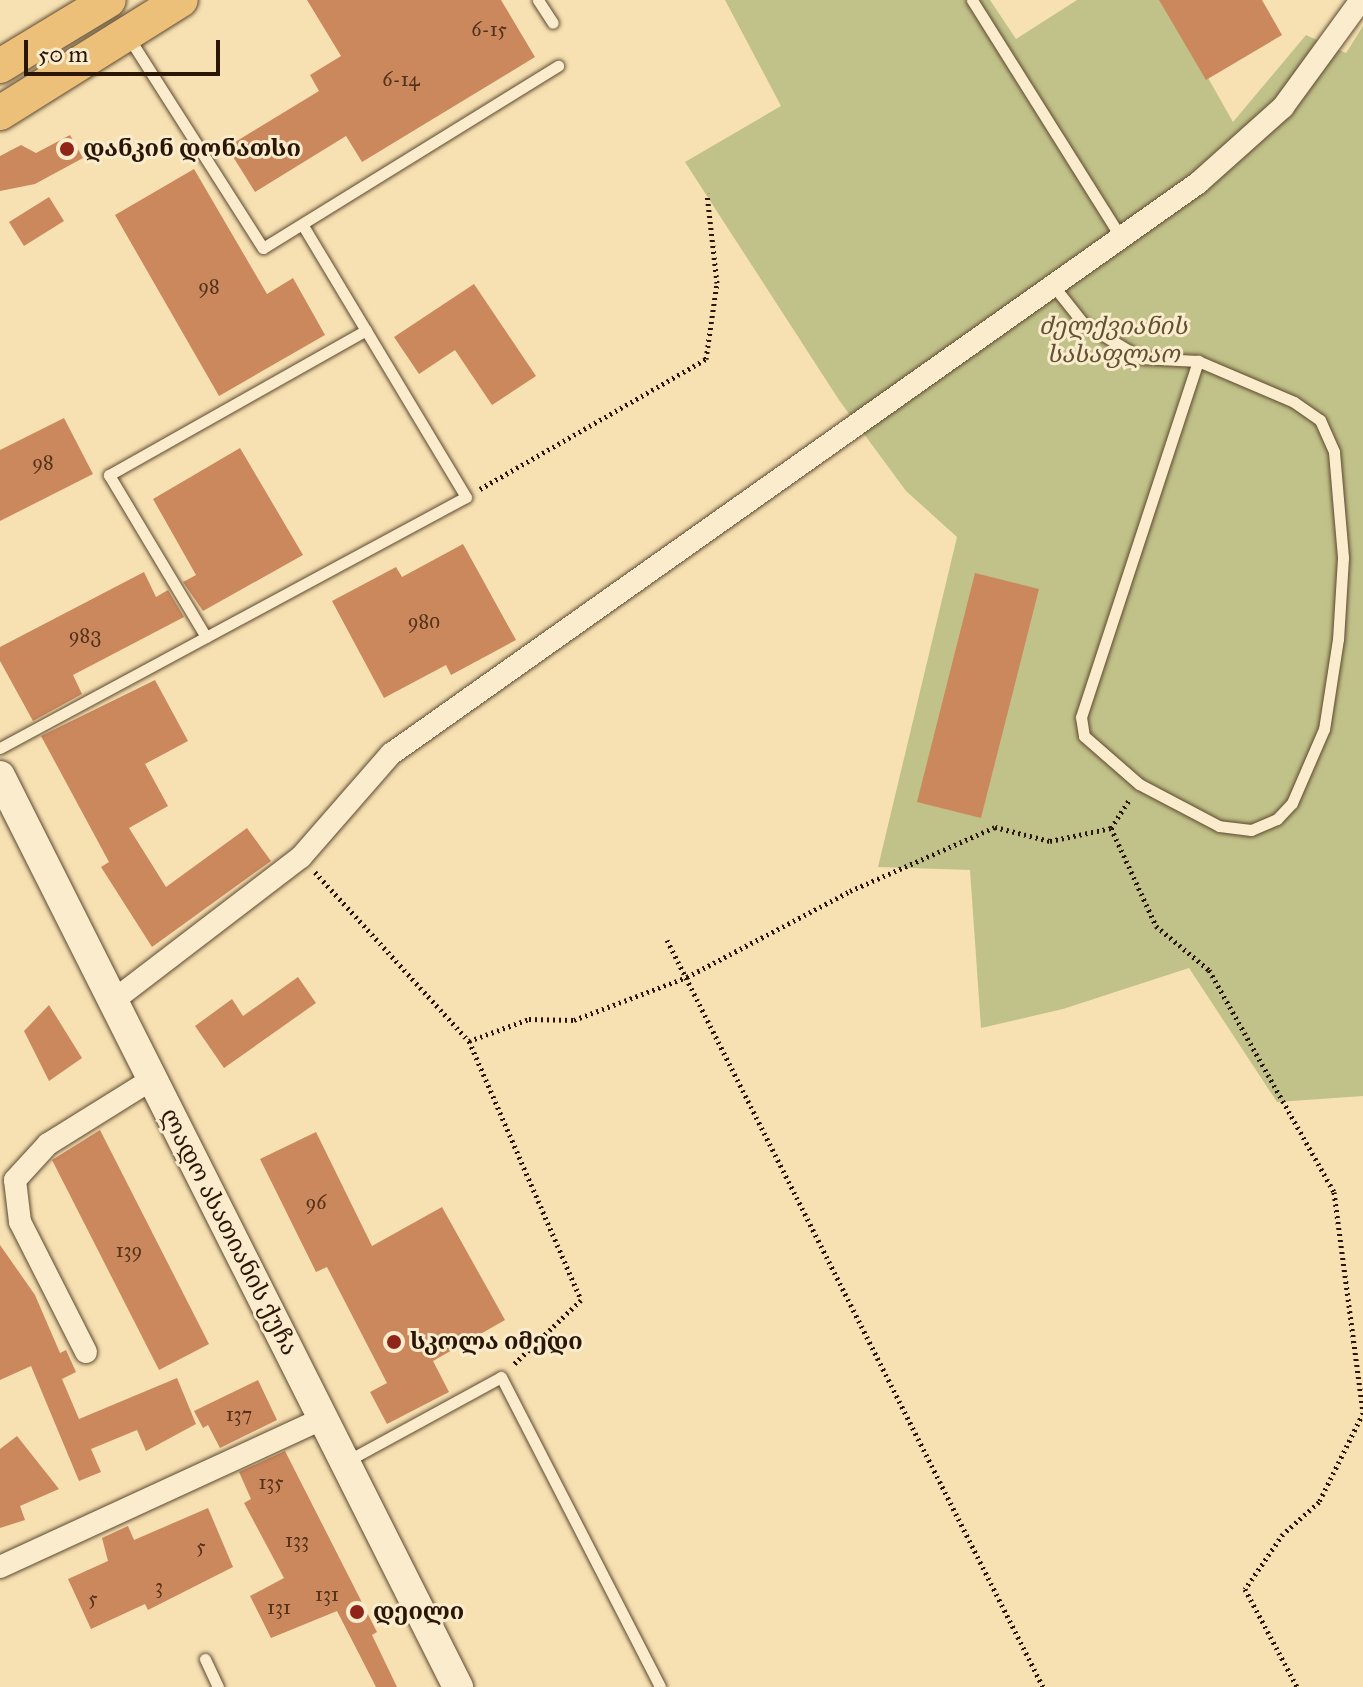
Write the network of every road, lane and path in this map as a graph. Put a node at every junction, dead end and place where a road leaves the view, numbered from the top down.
1 (109, 0) edge
2 (181, 0) edge
3 (538, 0) edge
4 (972, 0) edge
5 (1361, 0) edge
6 (553, 23) dead end
7 (126, 34) junction
8 (0, 66) edge
9 (558, 66) dead end
10 (0, 113) edge
11 (707, 194) dead end
12 (302, 224) junction
13 (1119, 234) junction
14 (1052, 283) junction
15 (366, 330) junction
16 (1198, 361) junction
17 (466, 497) junction
18 (206, 637) junction
19 (0, 748) edge
20 (0, 776) edge
21 (1139, 784) junction
22 (1111, 828) junction
23 (301, 857) junction
24 (667, 940) dead end
25 (687, 977) junction
26 (114, 1000) junction
27 (469, 1041) junction
28 (151, 1080) junction
29 (86, 1352) dead end
30 (501, 1377) junction
31 (324, 1418) junction
32 (346, 1462) junction
33 (0, 1567) edge
34 (205, 1659) dead end
35 (218, 1687) edge
36 (458, 1687) edge
37 (660, 1687) edge
38 (1043, 1687) edge
39 (1297, 1687) edge

1 - 8 main road
2 - 7 main road
3 - 6 lane
4 - 13 lane
5 - 13 street
7 - 10 main road
7 - 12 lane
9 - 12 lane
11 - 17 path
12 - 15 lane
13 - 14 street
14 - 16 lane
14 - 23 street
15 - 17 lane
15 - 18 lane
16 - 21 lane
16 - 21 lane
17 - 18 lane
18 - 19 lane
20 - 26 main road, ლადო ასათიანის ქუჩა
21 - 22 path
22 - 25 path
22 - 39 path
23 - 26 street
23 - 27 path
24 - 25 path
25 - 27 path
25 - 38 path
26 - 28 main road, ლადო ასათიანის ქუჩა
27 - 30 path
28 - 29 street
28 - 31 main road, ლადო ასათიანის ქუჩა
30 - 32 lane
30 - 37 lane
31 - 32 main road, ლადო ასათიანის ქუჩა
31 - 33 street
32 - 36 main road, ლადო ასათიანის ქუჩა
34 - 35 lane

